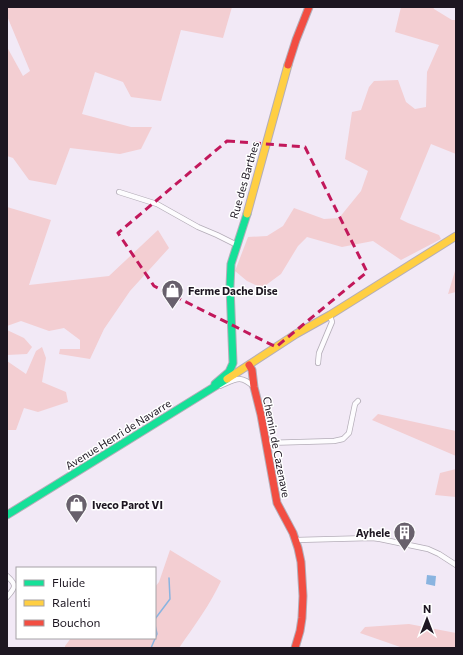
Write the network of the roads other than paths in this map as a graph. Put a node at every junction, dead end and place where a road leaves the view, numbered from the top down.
1 (309, 7) edge
2 (119, 192) dead end
3 (456, 236) edge
4 (237, 244) junction
5 (330, 315) junction
6 (232, 363) junction
7 (318, 363) dead end
8 (249, 365) junction
9 (240, 371) junction
10 (254, 387) junction
11 (202, 395) junction
12 (358, 401) dead end
13 (266, 443) junction
14 (7, 515) edge
15 (296, 540) junction
16 (456, 565) edge
17 (7, 576) edge
18 (7, 597) edge
19 (295, 648) edge

1 - 4 street, Rue des Barthes
2 - 4 street
3 - 5 street, Avenue Henri de Navarre
4 - 6 street, Rue des Barthes
5 - 7 street
5 - 8 street, Avenue Henri de Navarre
6 - 9 street
6 - 11 street
8 - 9 street, Avenue Henri de Navarre
8 - 10 street, Chemin de Cazenave
9 - 10 street
9 - 11 street, Avenue Henri de Navarre
10 - 11 street
10 - 13 street, Chemin de Cazenave
11 - 14 street, Avenue Henri de Navarre
12 - 13 street
13 - 15 street, Chemin de Cazenave
15 - 16 street
15 - 19 street, Chemin de Cazenave
17 - 18 street

